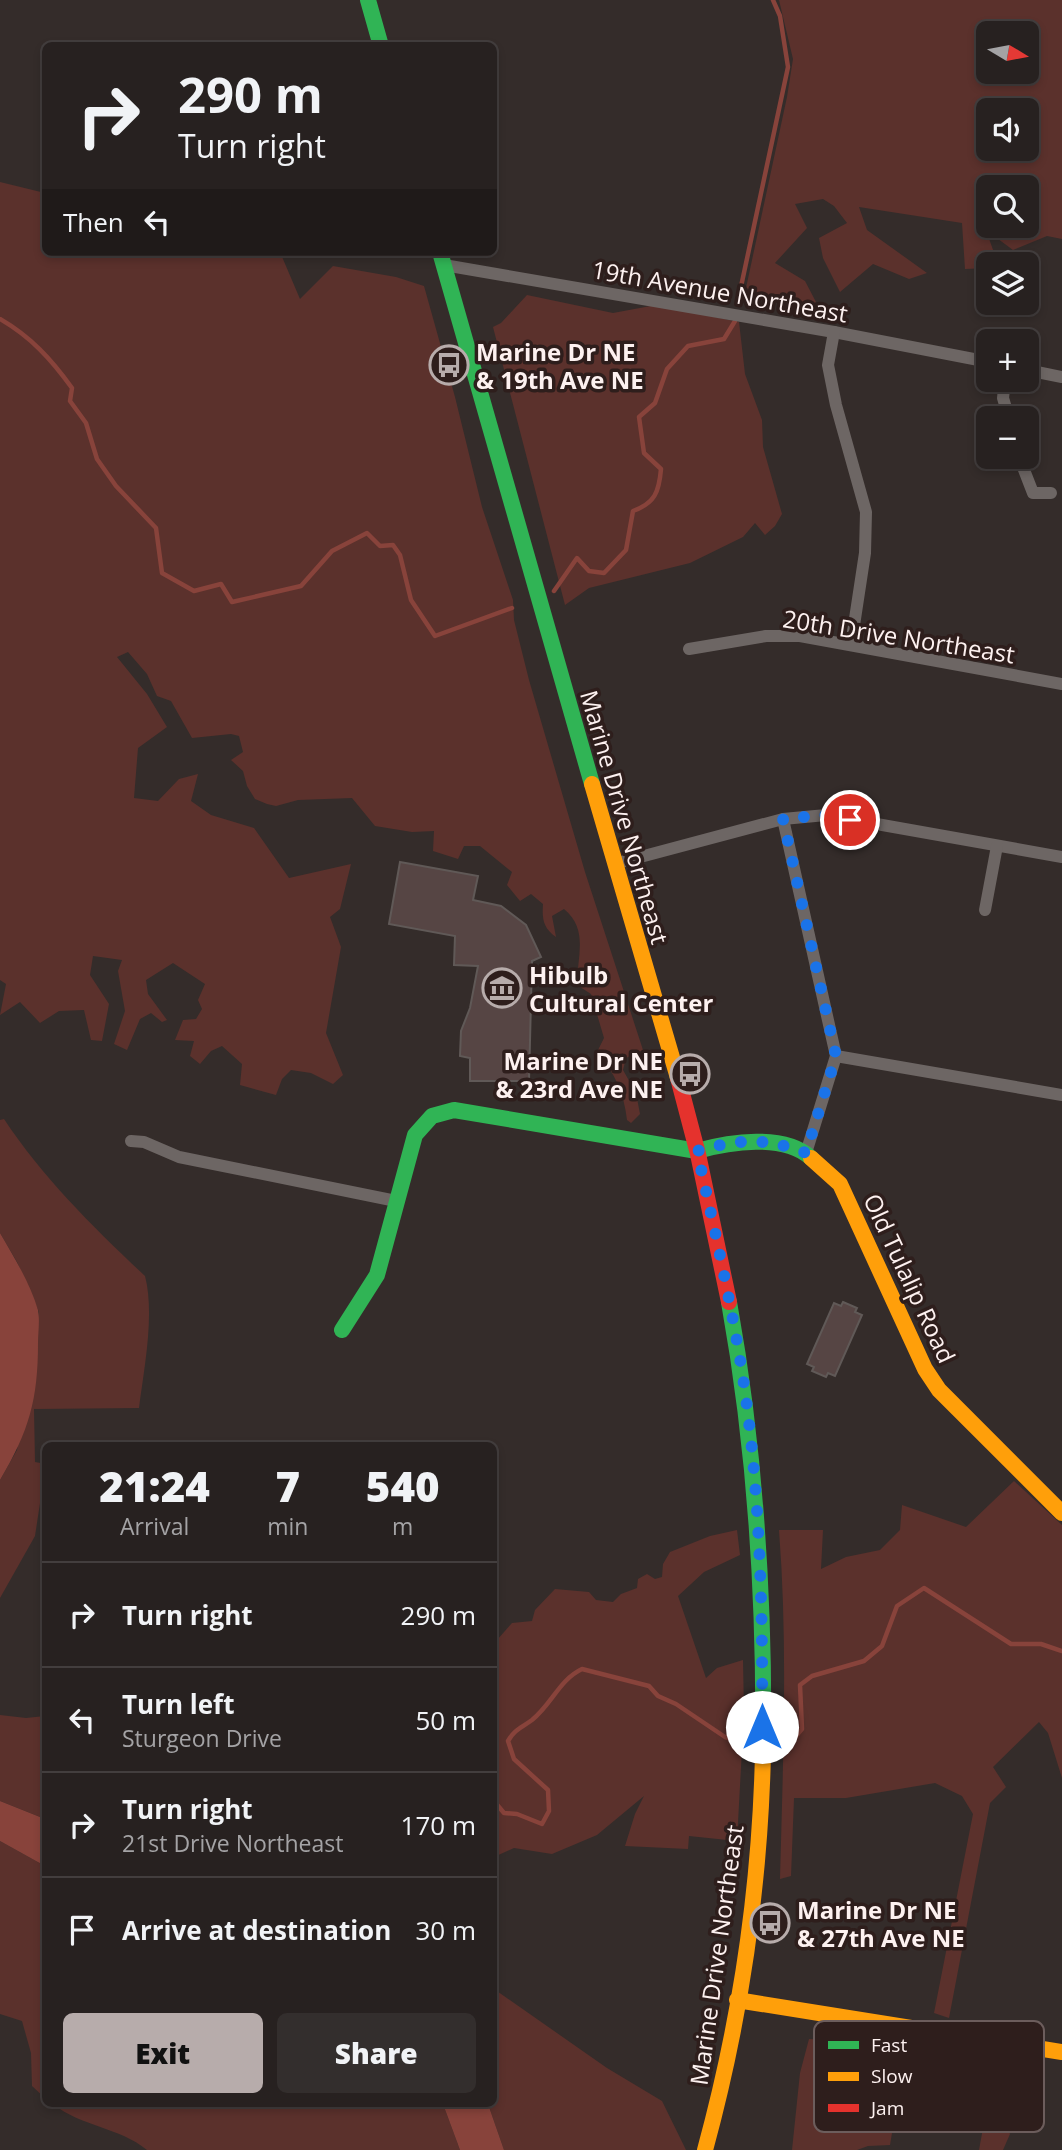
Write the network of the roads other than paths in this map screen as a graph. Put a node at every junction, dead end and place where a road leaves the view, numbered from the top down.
1 (368, 0) edge
2 (380, 42) edge
3 (442, 258) edge
4 (834, 332) junction
5 (976, 359) edge
6 (1039, 372) edge
7 (1062, 377) edge
8 (1024, 469) edge
9 (1051, 493) dead end
10 (851, 645) junction
11 (689, 649) dead end
12 (1062, 684) edge
13 (783, 819) junction
14 (997, 846) junction
15 (1062, 857) edge
16 (614, 864) junction
17 (985, 910) dead end
18 (836, 1056) junction
19 (1062, 1095) edge
20 (131, 1141) dead end
21 (697, 1151) junction
22 (806, 1153) junction
23 (396, 1201) junction
24 (342, 1330) dead end
25 (1062, 1513) edge
26 (737, 2000) junction
27 (868, 2021) edge
28 (1044, 2049) edge
29 (1062, 2052) edge
30 (707, 2144) edge

1 - 2 main road
3 - 4 street, 19th Avenue Northeast
3 - 16 main road, Marine Drive Northeast
4 - 5 street, 19th Avenue Northeast
4 - 10 street
6 - 7 street
8 - 9 street
10 - 11 street, 20th Drive Northeast
10 - 12 street, 20th Drive Northeast
13 - 14 street
13 - 16 street
13 - 18 street
14 - 15 street
14 - 17 street
16 - 21 main road, Marine Drive Northeast
18 - 19 street
18 - 22 street
20 - 23 street
21 - 22 main road
21 - 23 main road
21 - 26 main road, Marine Drive Northeast
22 - 25 main road, Old Tulalip Road
23 - 24 main road
26 - 27 main road
26 - 30 main road, Marine Drive Northeast
28 - 29 main road

